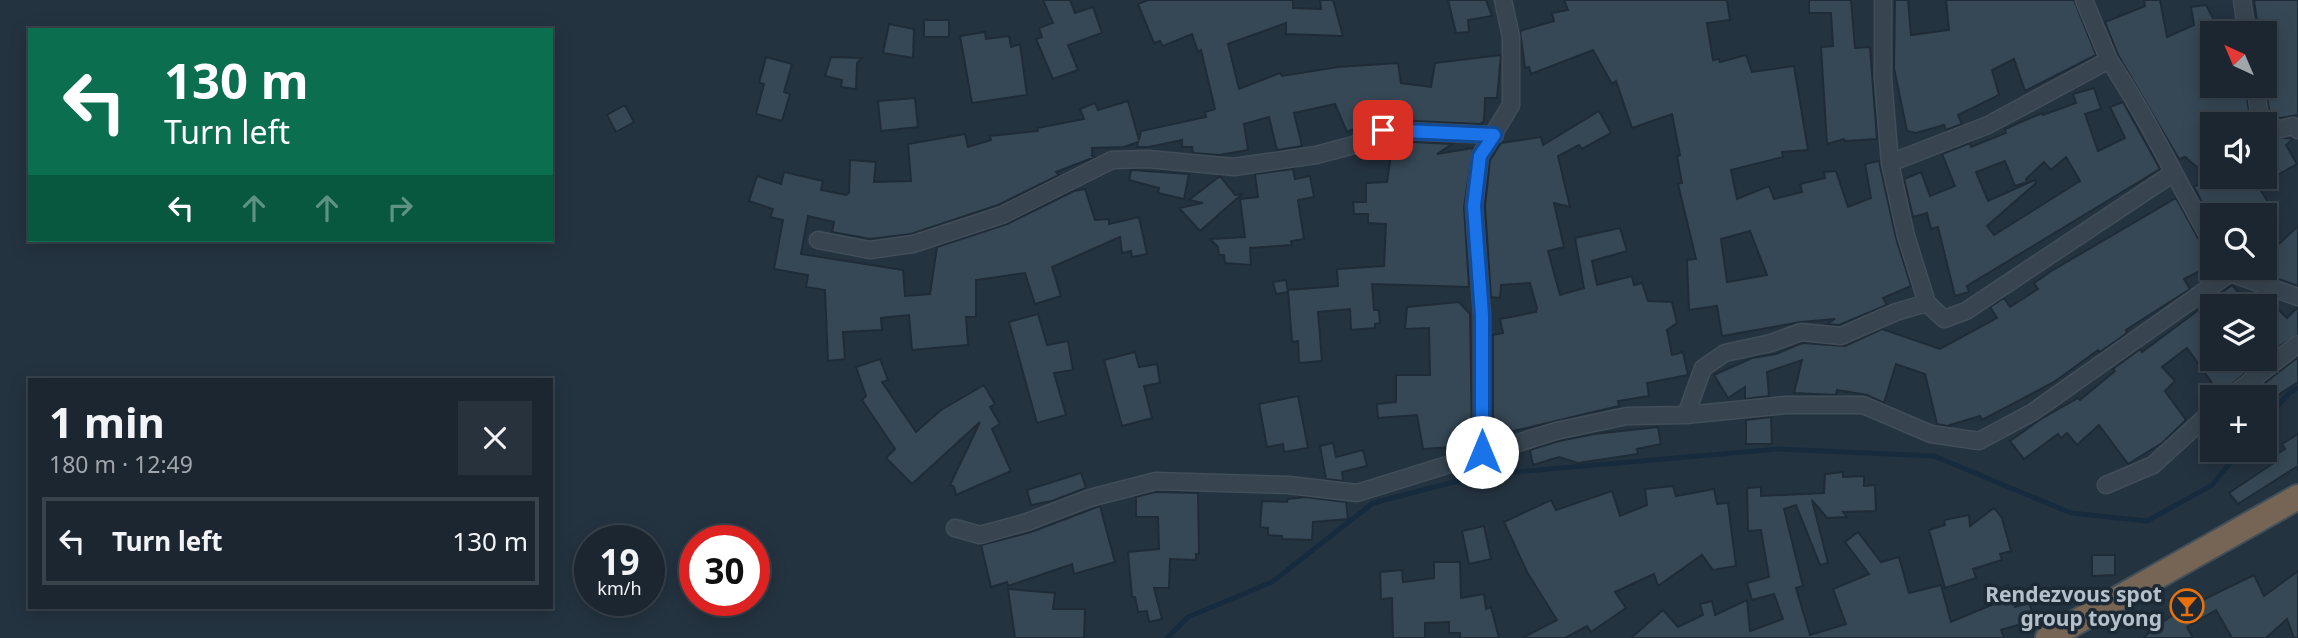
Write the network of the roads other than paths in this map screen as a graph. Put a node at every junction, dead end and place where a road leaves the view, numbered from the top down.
1 (1503, 0) edge
2 (1883, 0) edge
3 (2084, 0) edge
4 (2242, 0) edge
5 (2245, 21) edge
6 (2109, 60) junction
7 (2277, 128) edge
8 (2298, 130) edge
9 (1494, 135) junction
10 (1891, 163) junction
11 (2172, 174) junction
12 (2200, 222) edge
13 (818, 240) dead end
14 (2215, 280) edge
15 (2255, 280) edge
16 (2298, 297) edge
17 (1927, 303) junction
18 (2298, 344) edge
19 (2245, 385) edge
20 (1686, 415) junction
21 (2200, 422) edge
22 (1482, 452) junction
23 (2106, 485) dead end
24 (2298, 497) edge
25 (955, 528) dead end
26 (2048, 638) edge

1 - 9 street
2 - 10 street
3 - 6 street
4 - 5 street
6 - 10 street
6 - 11 street
7 - 8 street
9 - 13 street
9 - 22 street
10 - 17 street
11 - 12 street
11 - 17 street
14 - 20 street
15 - 16 street
17 - 20 street
18 - 19 street
20 - 22 street
21 - 23 street
22 - 25 street
24 - 26 highway

